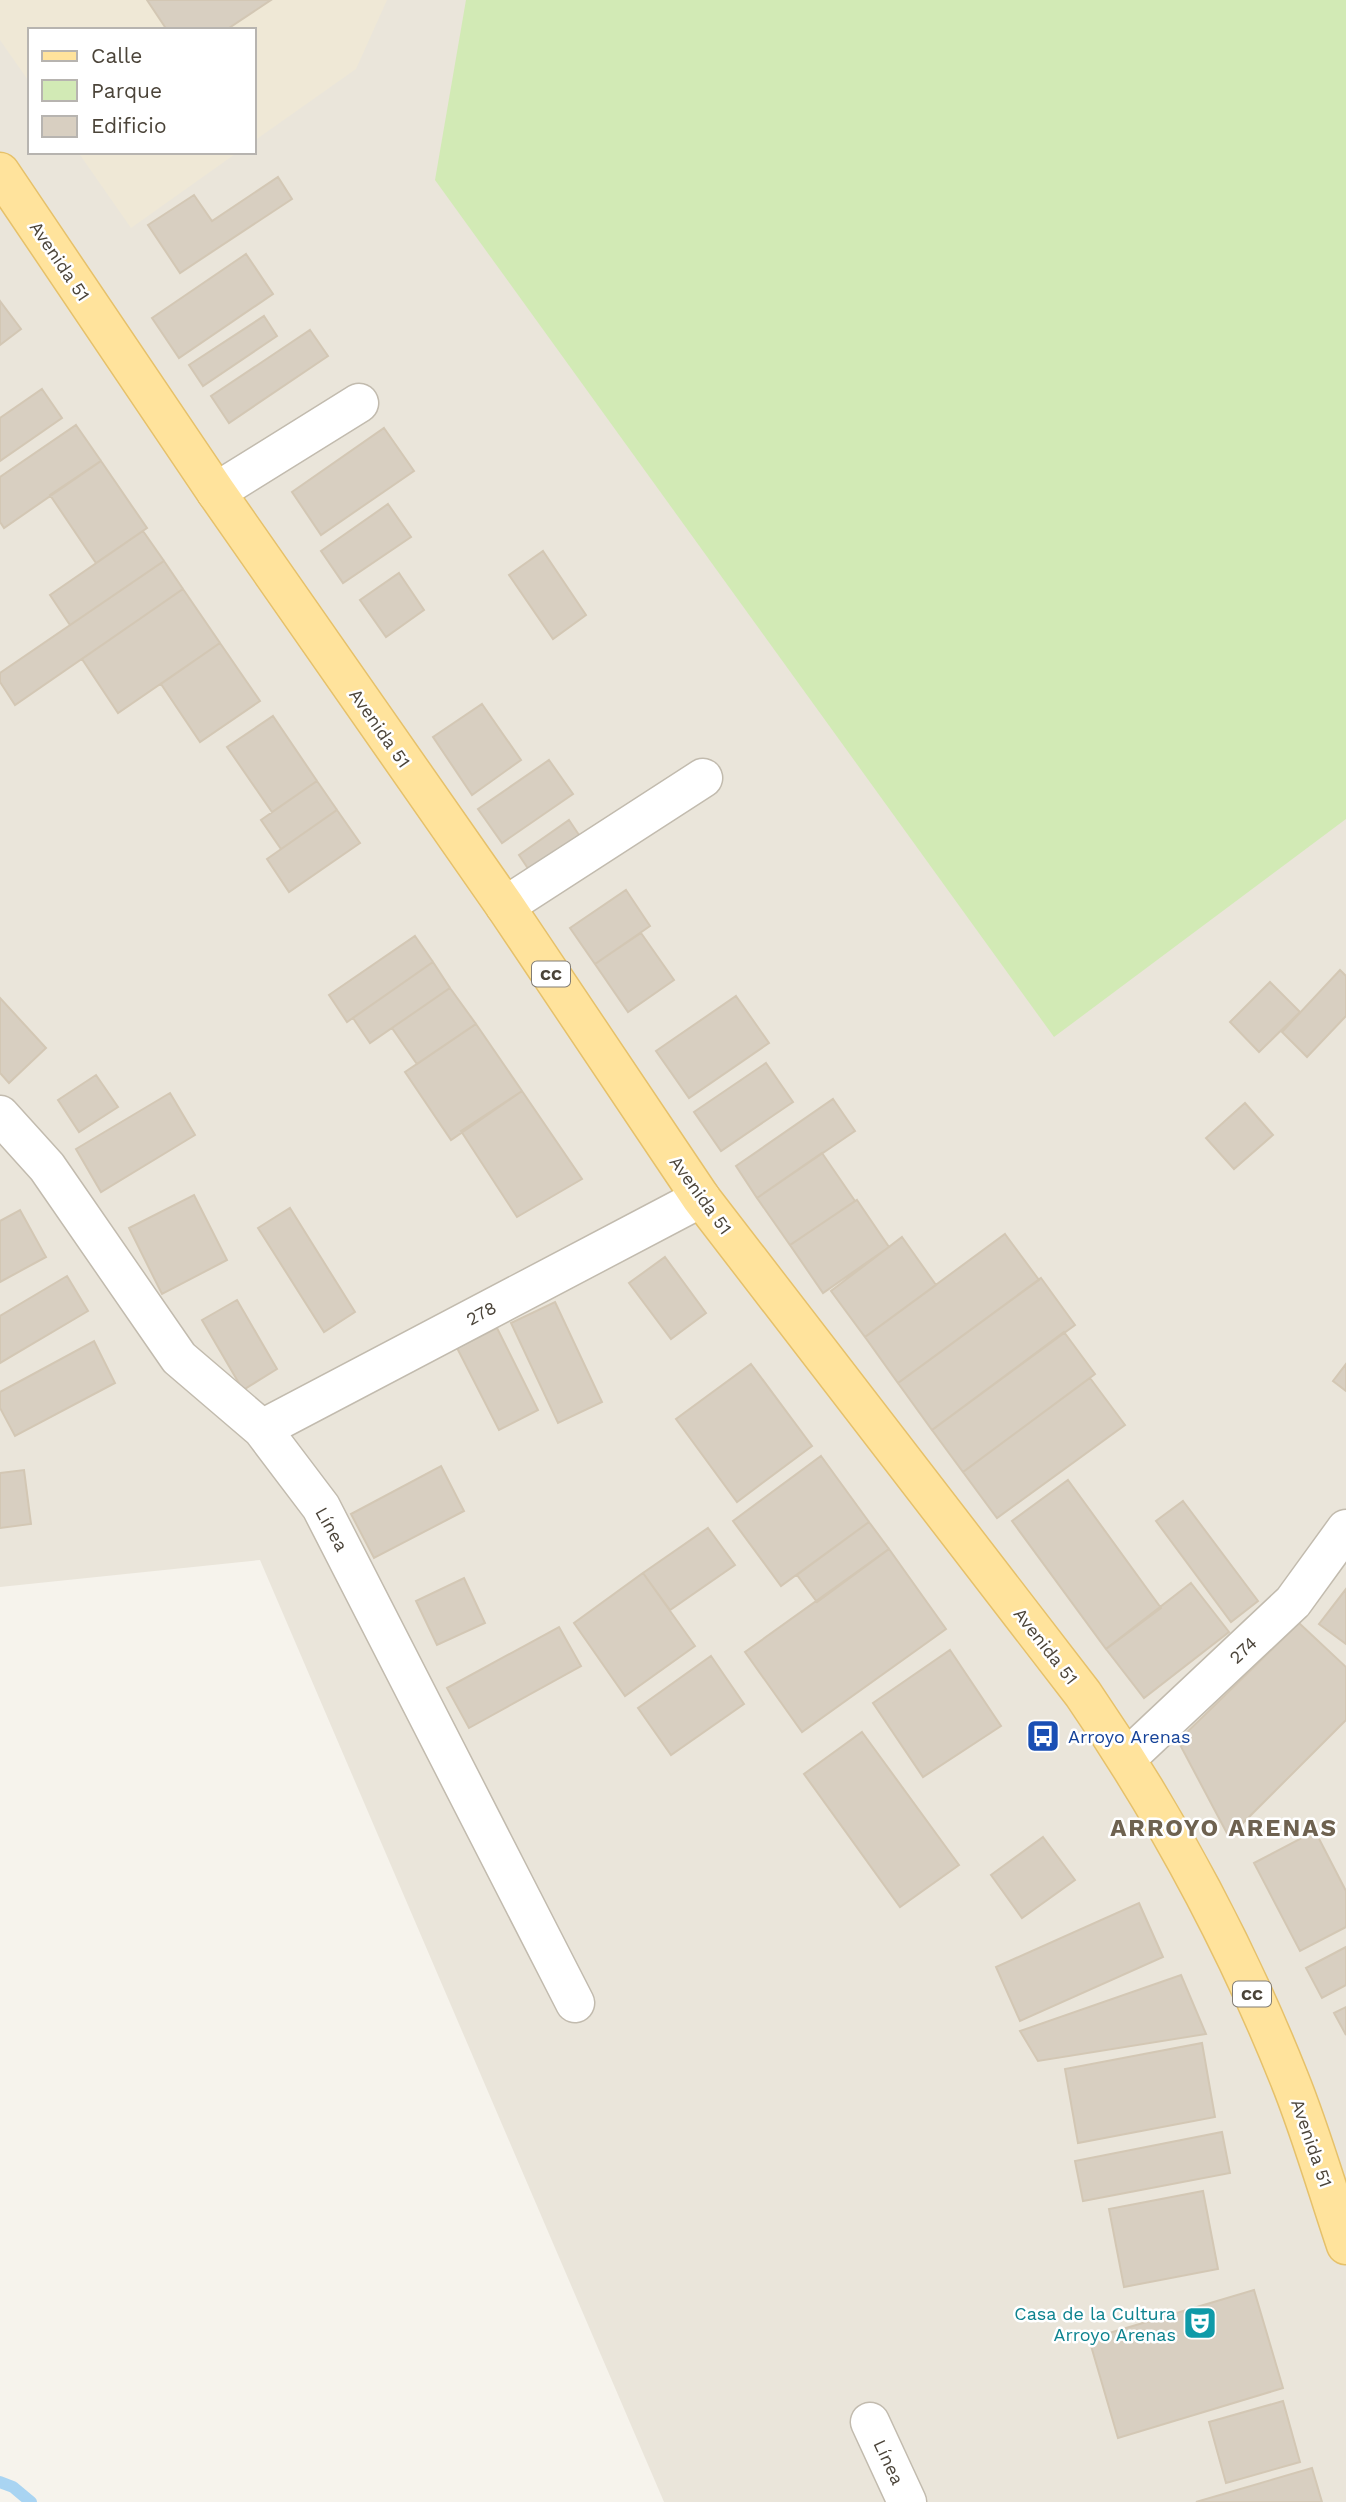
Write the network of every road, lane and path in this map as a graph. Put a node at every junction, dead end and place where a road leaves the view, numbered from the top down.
1 (0, 172) edge
2 (359, 403) dead end
3 (216, 492) junction
4 (702, 778) dead end
5 (505, 906) junction
6 (0, 1115) edge
7 (701, 1198) junction
8 (262, 1429) junction
9 (1346, 1530) edge
10 (1127, 1758) junction
11 (575, 2003) dead end
12 (1346, 2245) edge
13 (870, 2422) dead end
14 (907, 2502) edge

1 - 3 main road, Avenida 51 / CC
2 - 3 street
3 - 5 main road, Avenida 51 / CC
4 - 5 street
5 - 7 main road, Avenida 51 / CC
6 - 8 street, Línea
7 - 8 street, 278
7 - 10 main road, Avenida 51 / CC
8 - 11 street, Línea
9 - 10 street, 274
10 - 12 main road, Avenida 51 / CC
13 - 14 street, Línea

